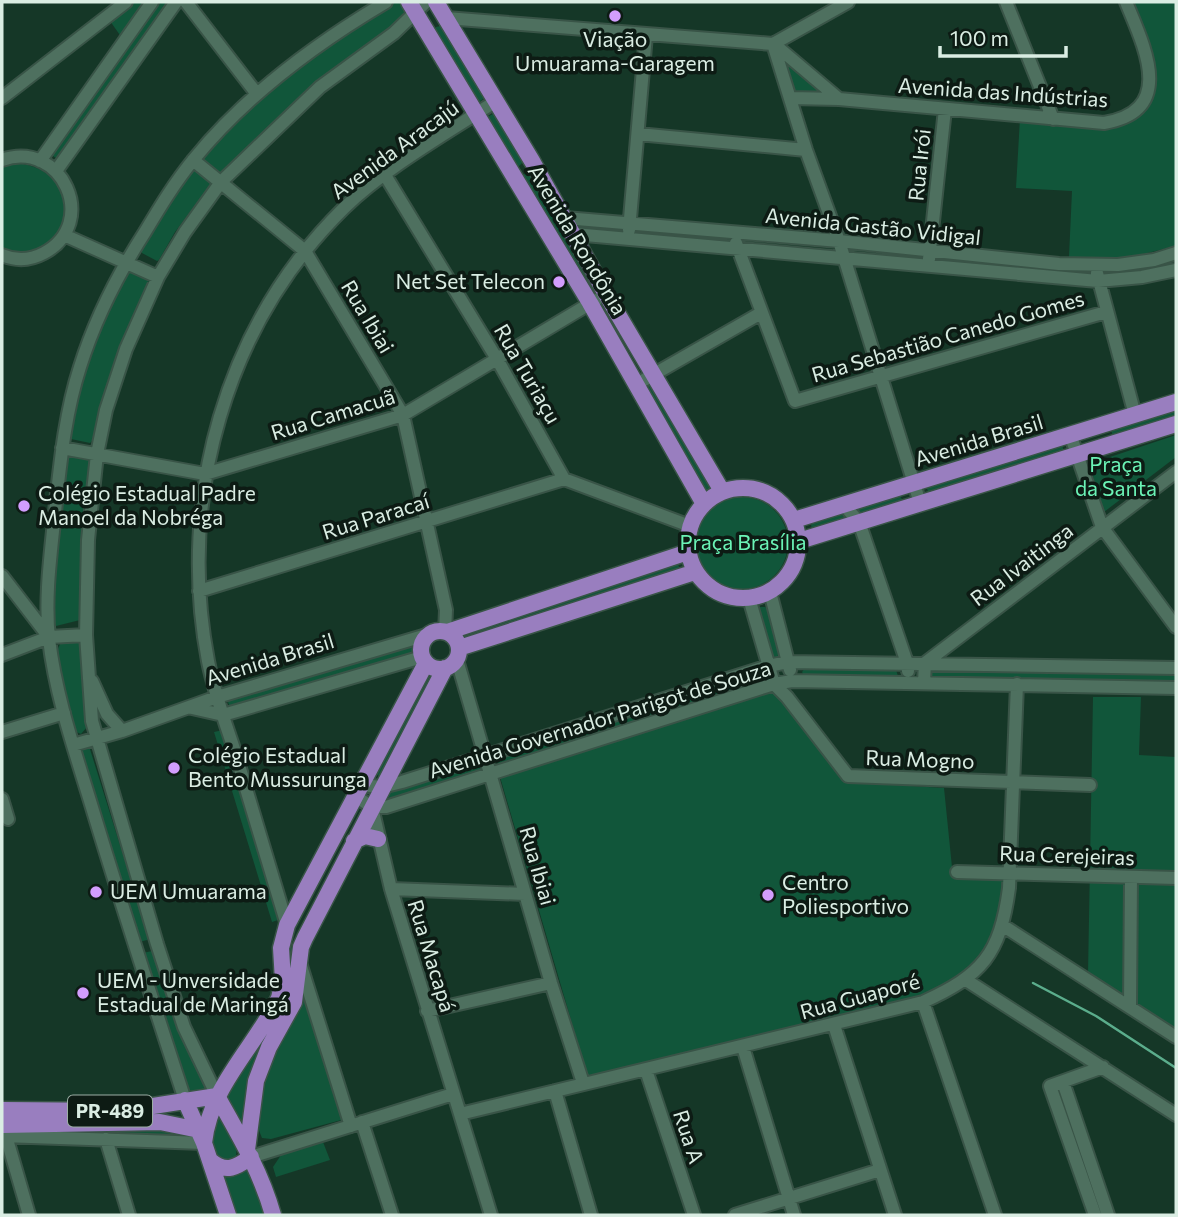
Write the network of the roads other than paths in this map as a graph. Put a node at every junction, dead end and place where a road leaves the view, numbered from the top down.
1 (126, 2) edge
2 (152, 2) edge
3 (176, 2) edge
4 (186, 2) edge
5 (386, 2) edge
6 (436, 2) edge
7 (848, 2) edge
8 (1006, 2) edge
9 (1126, 2) edge
10 (417, 5) edge
11 (446, 18) junction
12 (646, 35) junction
13 (773, 44) junction
14 (257, 94) junction
15 (2, 98) edge
16 (790, 98) junction
17 (839, 99) junction
18 (496, 102) junction
19 (944, 109) junction
20 (477, 113) junction
21 (1053, 118) junction
22 (638, 134) junction
23 (806, 149) junction
24 (2, 160) edge
25 (193, 160) junction
26 (40, 161) junction
27 (532, 161) junction
28 (56, 171) junction
29 (513, 173) junction
30 (385, 175) junction
31 (221, 182) junction
32 (565, 218) junction
33 (629, 223) junction
34 (733, 232) junction
35 (574, 234) junction
36 (64, 235) junction
37 (628, 240) junction
38 (839, 241) junction
39 (738, 250) junction
40 (306, 251) junction
41 (1176, 253) edge
42 (843, 258) junction
43 (929, 259) junction
44 (3, 260) edge
45 (126, 261) junction
46 (1096, 266) junction
47 (1176, 270) edge
48 (158, 277) junction
49 (1098, 281) junction
50 (606, 294) junction
51 (590, 303) junction
52 (1106, 312) junction
53 (761, 313) junction
54 (497, 359) junction
55 (653, 374) junction
56 (879, 376) junction
57 (636, 383) junction
58 (1176, 402) edge
59 (403, 415) junction
60 (1135, 415) junction
61 (1111, 422) junction
62 (1176, 424) edge
63 (1070, 434) junction
64 (1112, 444) junction
65 (62, 448) junction
66 (97, 454) junction
67 (1076, 455) junction
68 (1176, 472) edge
69 (205, 474) junction
70 (564, 478) junction
71 (913, 483) junction
72 (722, 491) junction
73 (920, 503) junction
74 (704, 504) junction
75 (843, 504) junction
76 (794, 520) junction
77 (427, 521) junction
78 (859, 523) junction
79 (690, 526) junction
80 (1102, 527) junction
81 (799, 541) junction
82 (688, 552) junction
83 (695, 572) junction
84 (4, 582) edge
85 (199, 591) junction
86 (770, 592) junction
87 (749, 598) junction
88 (1176, 627) edge
89 (441, 633) junction
90 (86, 635) junction
91 (49, 637) junction
92 (2, 655) edge
93 (454, 659) junction
94 (424, 660) junction
95 (788, 662) junction
96 (907, 663) junction
97 (925, 663) junction
98 (768, 666) junction
99 (1176, 668) edge
100 (88, 673) junction
101 (792, 681) junction
102 (908, 682) junction
103 (924, 682) junction
104 (774, 684) junction
105 (1017, 684) junction
106 (1176, 688) edge
107 (217, 697) junction
108 (787, 697) junction
109 (192, 708) junction
110 (64, 713) junction
111 (223, 715) junction
112 (122, 731) junction
113 (2, 732) edge
114 (96, 738) junction
115 (73, 745) junction
116 (486, 754) junction
117 (492, 775) junction
118 (397, 776) junction
119 (1012, 782) junction
120 (1090, 785) dead end
121 (382, 787) junction
122 (358, 791) junction
123 (2, 799) edge
124 (372, 807) junction
125 (8, 819) dead end
126 (378, 839) junction
127 (354, 842) junction
128 (957, 872) dead end
129 (1008, 874) junction
130 (1131, 877) junction
131 (1176, 878) edge
132 (391, 889) junction
133 (525, 894) junction
134 (288, 925) junction
135 (1002, 925) junction
136 (300, 965) junction
137 (966, 980) junction
138 (551, 983) junction
139 (923, 1002) junction
140 (1130, 1006) junction
141 (428, 1011) junction
142 (834, 1025) junction
143 (1176, 1037) edge
144 (743, 1047) junction
145 (1103, 1067) junction
146 (646, 1070) junction
147 (1063, 1082) junction
148 (583, 1083) junction
149 (555, 1091) junction
150 (453, 1094) junction
151 (188, 1100) junction
152 (214, 1102) junction
153 (2, 1110) edge
154 (460, 1114) junction
155 (1176, 1115) edge
156 (357, 1124) junction
157 (3, 1132) edge
158 (201, 1137) junction
159 (106, 1139) junction
160 (249, 1154) junction
161 (211, 1161) junction
162 (880, 1170) junction
163 (789, 1199) junction
164 (29, 1215) edge
165 (129, 1215) edge
166 (228, 1215) edge
167 (273, 1215) edge
168 (392, 1215) edge
169 (491, 1215) edge
170 (591, 1215) edge
171 (694, 1215) edge
172 (735, 1215) edge
173 (794, 1215) edge
174 (895, 1215) edge
175 (995, 1215) edge
176 (1094, 1215) edge
177 (1108, 1215) edge

1 - 15 street
2 - 26 street
3 - 28 street
4 - 14 street
5 - 14 street
6 - 11 main road, Avenida Rondônia
7 - 13 street
8 - 21 street
9 - 21 street, Avenida das Indústrias
10 - 20 main road, Avenida Rondônia
10 - 31 street
11 - 12 street
11 - 18 main road, Avenida Rondônia
12 - 13 street
12 - 22 street
13 - 16 street
13 - 17 street
14 - 25 street
16 - 17 street, Avenida das Indústrias
16 - 23 street
17 - 19 street, Avenida das Indústrias
18 - 20 street, Avenida Aracajú
18 - 27 main road, Avenida Rondônia
19 - 21 street, Avenida das Indústrias
19 - 43 street, Rua Irói
20 - 29 main road, Avenida Rondônia
20 - 30 street, Avenida Aracajú
22 - 23 street
22 - 33 street
23 - 38 street
24 - 26 street
25 - 31 street, Rua Ibiai
25 - 45 street
26 - 28 street
27 - 29 main road
27 - 32 main road, Avenida Rondônia
28 - 36 street
29 - 51 main road, Avenida Rondônia
30 - 40 street, Avenida Aracajú
30 - 54 street, Rua Turiaçu
31 - 40 street, Rua Ibiai
31 - 48 street
32 - 33 street, Avenida Gastão Vidigal
32 - 35 main road, Avenida Rondônia
33 - 34 street, Avenida Gastão Vidigal
33 - 37 street
34 - 38 street, Avenida Gastão Vidigal
34 - 39 street, Rua Sebastião Canedo Gomes
35 - 37 street, Avenida Gastão Vidigal
35 - 50 main road, Avenida Rondônia
36 - 44 street
36 - 45 street
37 - 39 street, Avenida Gastão Vidigal
38 - 42 street
38 - 43 street, Avenida Gastão Vidigal
39 - 42 street, Avenida Gastão Vidigal
39 - 53 street, Rua Sebastião Canedo Gomes
40 - 59 street, Rua Ibiai
40 - 69 street, Avenida Aracajú
41 - 46 street, Avenida Gastão Vidigal
42 - 43 street, Avenida Gastão Vidigal
42 - 56 street
43 - 46 street, Avenida Gastão Vidigal
43 - 49 street, Avenida Gastão Vidigal
45 - 48 street
45 - 65 street
46 - 49 street
47 - 49 street, Avenida Gastão Vidigal
48 - 66 street
49 - 52 street
50 - 51 street, Rua Camacuã
50 - 55 main road, Avenida Rondônia
51 - 54 street, Rua Camacuã
51 - 57 main road, Avenida Rondônia
52 - 56 street, Rua Sebastião Canedo Gomes
52 - 60 street
53 - 55 street
53 - 56 street, Rua Sebastião Canedo Gomes
54 - 59 street, Rua Camacuã
54 - 70 street, Rua Turiaçu
55 - 57 street
55 - 72 main road, Avenida Rondônia
56 - 71 street
57 - 74 main road, Avenida Rondônia
58 - 60 main road, Avenida Brasil
59 - 69 street, Rua Camacuã
59 - 77 street, Rua Ibiai
60 - 61 main road, Avenida Brasil
61 - 63 main road, Avenida Brasil
61 - 64 main road
62 - 64 main road, Avenida Brasil
63 - 67 street
63 - 71 main road, Avenida Brasil
64 - 67 main road, Avenida Brasil
65 - 66 street, Rua Camacuã
65 - 91 street
66 - 69 street, Rua Camacuã
66 - 90 street
67 - 73 main road, Avenida Brasil
67 - 80 street
68 - 80 street, Rua Ivaitinga
69 - 85 street, Avenida Aracajú
70 - 77 street, Rua Paracaí
70 - 79 street
71 - 73 street
71 - 75 main road, Avenida Brasil
72 - 74 main road
72 - 76 main road
73 - 78 main road, Avenida Brasil
74 - 79 main road
75 - 76 main road, Avenida Brasil
75 - 78 street
76 - 81 main road
77 - 85 street, Rua Paracaí
77 - 89 street, Rua Ibiai
78 - 81 main road, Avenida Brasil
78 - 96 street
79 - 82 main road
80 - 88 street
80 - 97 street, Rua Ivaitinga
81 - 86 main road
82 - 83 main road
82 - 89 main road, Avenida Brasil
83 - 87 main road
83 - 93 main road
84 - 91 street
85 - 107 street, Avenida Aracajú
86 - 87 main road
86 - 95 street
87 - 98 street
89 - 93 main road
89 - 94 main road
89 - 107 street, Avenida Brasil
90 - 91 street
90 - 100 street
91 - 92 street
91 - 110 street
93 - 94 main road
93 - 116 street, Rua Ibiai
93 - 118 main road
94 - 111 street, Avenida Brasil
94 - 122 main road
95 - 96 street, Avenida Governador Parigot de Souza
95 - 98 street, Avenida Governador Parigot de Souza
95 - 101 street
96 - 97 street, Avenida Governador Parigot de Souza
96 - 102 street
97 - 99 street, Avenida Governador Parigot de Souza
97 - 103 street
98 - 104 street
98 - 116 street, Avenida Governador Parigot de Souza
100 - 112 street
100 - 114 street
101 - 102 street, Avenida Governador Parigot de Souza
101 - 104 street, Avenida Governador Parigot de Souza
101 - 108 street
102 - 103 street, Avenida Governador Parigot de Souza
103 - 105 street, Avenida Governador Parigot de Souza
104 - 108 street, Rua Mogno
104 - 117 street, Avenida Governador Parigot de Souza
105 - 106 street, Avenida Governador Parigot de Souza
105 - 119 street, Rua Guaporé
107 - 109 street, Avenida Brasil
107 - 111 street, Avenida Aracajú
108 - 119 street, Rua Mogno
109 - 111 street, Avenida Brasil
109 - 112 street
110 - 113 street
110 - 115 street
111 - 134 street, Avenida Aracajú
112 - 114 street
114 - 115 street
114 - 152 street
115 - 151 street
116 - 117 street, Rua Ibiai
116 - 118 street, Avenida Governador Parigot de Souza
117 - 124 street, Avenida Governador Parigot de Souza
117 - 133 street, Rua Ibiai
118 - 121 main road
119 - 120 street, Rua Mogno
119 - 129 street, Rua Guaporé
121 - 122 street
121 - 124 main road
122 - 124 street
122 - 134 main road
123 - 125 street
124 - 126 street, Rua Macapá
124 - 127 main road
126 - 127 main road
126 - 132 street, Rua Macapá
127 - 136 main road
128 - 129 street, Rua Cerejeiras
129 - 130 street, Rua Cerejeiras
129 - 135 street, Rua Guaporé
130 - 131 street, Rua Cerejeiras
130 - 140 street
132 - 133 street
132 - 141 street, Rua Macapá
133 - 138 street, Rua Ibiai
134 - 152 main road
135 - 137 street, Rua Guaporé
135 - 140 street
136 - 156 street
136 - 160 main road
137 - 139 street, Rua Guaporé
137 - 145 street
138 - 141 street
138 - 148 street, Rua Ibiai
139 - 142 street, Rua Guaporé
139 - 175 street
140 - 143 street
141 - 150 street, Rua Macapá
142 - 144 street, Rua Guaporé
142 - 162 street
144 - 146 street, Rua Guaporé
144 - 163 street
145 - 147 street
145 - 155 street
146 - 148 street, Rua Guaporé
146 - 171 street, Rua A
147 - 176 street
147 - 177 street
148 - 149 street, Rua Guaporé
149 - 154 street, Rua Guaporé
149 - 170 street
150 - 154 street, Rua Macapá
150 - 156 street
151 - 152 main road, PR-489 / PR-489
151 - 153 main road, PR-489 / PR-489
151 - 158 main road
152 - 158 main road
152 - 160 main road
154 - 169 street, Rua Macapá
156 - 160 street
156 - 168 street
157 - 158 main road, PR-489 / PR-489
157 - 159 street
157 - 164 street
158 - 159 street
158 - 161 main road
159 - 165 street
160 - 161 main road
160 - 167 main road
161 - 166 main road
162 - 163 street
162 - 174 street
163 - 172 street
163 - 173 street

